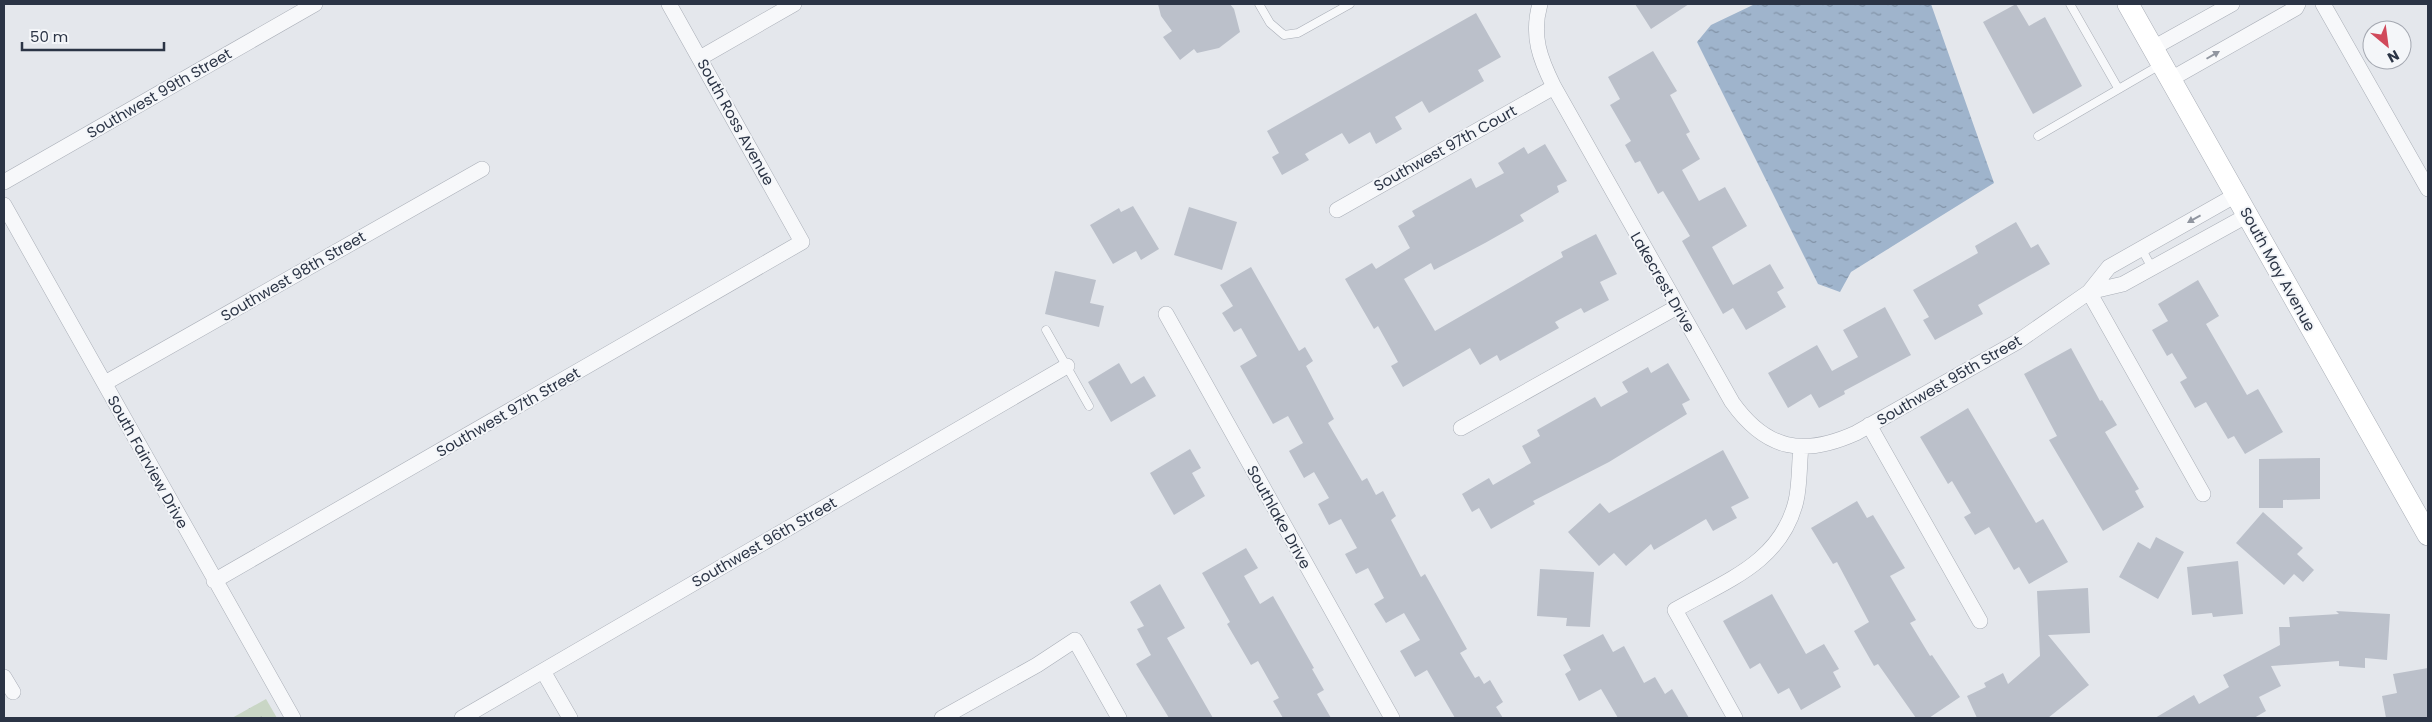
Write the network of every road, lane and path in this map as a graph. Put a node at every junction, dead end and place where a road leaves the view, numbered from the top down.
1 (315, 4) edge
2 (669, 4) edge
3 (794, 4) edge
4 (1259, 4) edge
5 (1330, 4) edge
6 (1350, 4) edge
7 (1540, 4) edge
8 (2070, 4) edge
9 (2128, 4) edge
10 (2232, 4) edge
11 (2298, 4) edge
12 (2323, 4) edge
13 (1335, 12) junction
14 (700, 58) junction
15 (2162, 64) junction
16 (1554, 87) junction
17 (2118, 88) junction
18 (2038, 136) dead end
19 (482, 169) dead end
20 (4, 182) edge
21 (2428, 189) edge
22 (2236, 194) junction
23 (4, 205) edge
24 (1337, 210) dead end
25 (2248, 214) junction
26 (802, 242) joint
27 (2141, 248) junction
28 (2152, 268) junction
29 (2089, 292) junction
30 (1677, 307) junction
31 (1166, 314) dead end
32 (1046, 330) dead end
33 (1067, 366) junction
34 (105, 383) junction
35 (1089, 406) dead end
36 (1869, 425) junction
37 (1462, 428) dead end
38 (1800, 447) junction
39 (2203, 494) dead end
40 (2428, 535) edge
41 (214, 581) junction
42 (1980, 621) dead end
43 (543, 671) junction
44 (4, 677) edge
45 (12, 692) dead end
46 (293, 718) edge
47 (462, 718) edge
48 (570, 718) edge
49 (942, 718) edge
50 (1119, 718) edge
51 (1392, 718) edge
52 (1735, 718) edge

1 - 20 street, Southwest 99th Street
2 - 14 street, South Ross Avenue
3 - 14 street
4 - 13 lane
5 - 13 lane
6 - 13 lane
7 - 16 street
8 - 17 lane
9 - 15 main road, South May Avenue
10 - 15 street
15 -> 11 street
12 - 21 street
14 - 26 street, South Ross Avenue
15 - 17 lane
15 - 22 main road, South May Avenue
16 - 24 street, Southwest 97th Court
16 - 30 street, Lakecrest Drive
17 - 18 lane
19 - 34 street, Southwest 98th Street
22 - 25 main road, South May Avenue
22 -> 27 street, Southwest 95th Street
23 - 34 street, South Fairview Drive
25 - 28 street, Southwest 95th Street
25 - 40 main road, South May Avenue
26 - 41 street, Southwest 97th Street
27 - 28 lane
27 - 29 street, Southwest 95th Street
28 - 29 street, Southwest 95th Street
29 - 36 street, Southwest 95th Street
29 - 39 street
30 - 37 street
30 - 38 street, Lakecrest Drive
31 - 51 street, Southlake Drive
32 - 33 lane
33 - 35 lane
33 - 43 street, Southwest 96th Street
34 - 41 street, South Fairview Drive
36 - 38 street, Southwest 95th Street
36 - 42 street
38 - 52 street
41 - 46 street, South Fairview Drive
43 - 47 street, Southwest 96th Street
43 - 48 street
44 - 45 street
49 - 50 street

